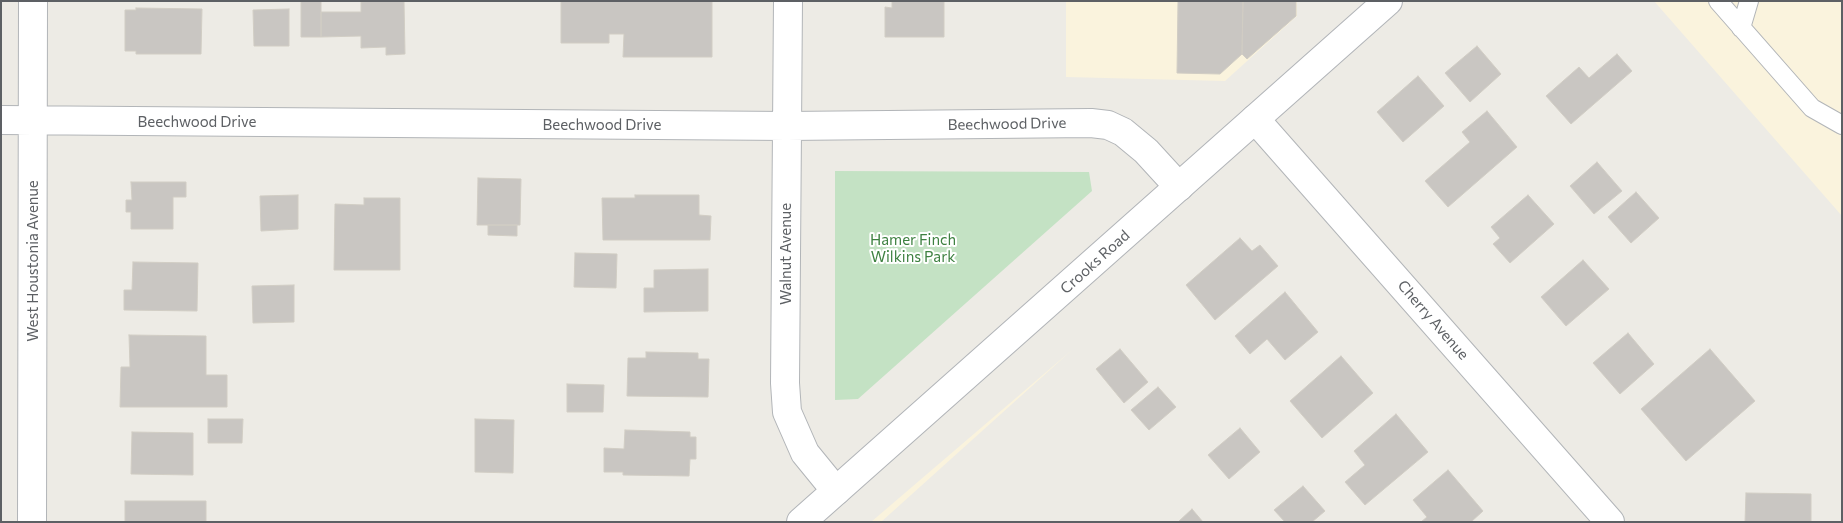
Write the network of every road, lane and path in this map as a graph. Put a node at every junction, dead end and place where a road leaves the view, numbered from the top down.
1 (33, 1) edge
2 (788, 1) edge
3 (1388, 1) edge
4 (1718, 1) edge
5 (1749, 1) edge
6 (1741, 28) junction
7 (1255, 119) junction
8 (1, 120) edge
9 (34, 120) junction
10 (1842, 125) edge
11 (787, 126) junction
12 (1179, 187) junction
13 (836, 491) junction
14 (32, 522) edge
15 (801, 522) edge
16 (1610, 522) edge

1 - 9 street, West Houstonia Avenue
2 - 11 street, Walnut Avenue
3 - 7 street, Crooks Road
4 - 6 lane
5 - 6 lane
6 - 10 lane
7 - 12 street, Crooks Road
7 - 16 street, Cherry Avenue
8 - 9 street, Beechwood Drive
9 - 11 street, Beechwood Drive
9 - 14 street, West Houstonia Avenue
11 - 12 street, Beechwood Drive
11 - 13 street, Walnut Avenue
12 - 13 street, Crooks Road
13 - 15 street, Crooks Road

